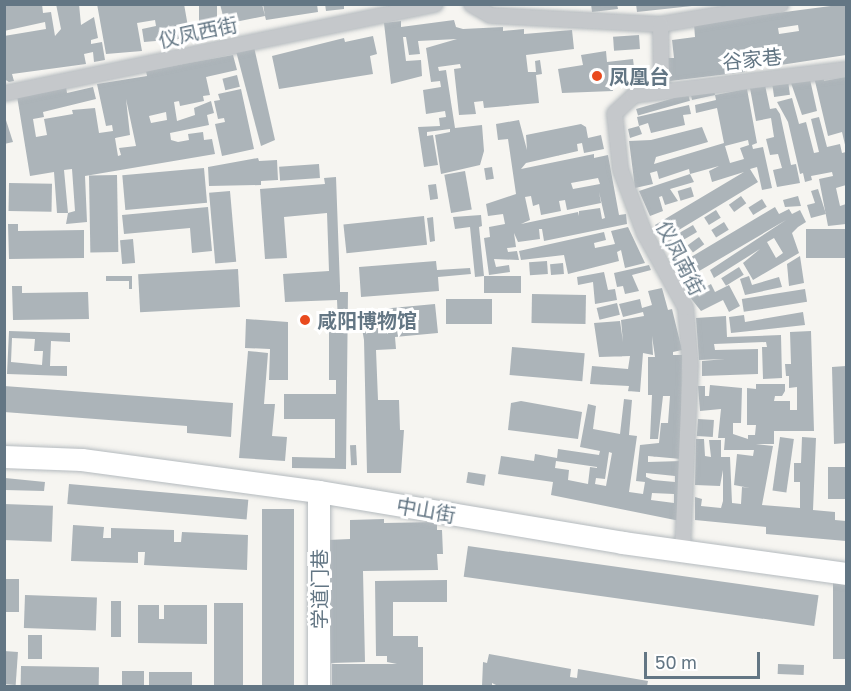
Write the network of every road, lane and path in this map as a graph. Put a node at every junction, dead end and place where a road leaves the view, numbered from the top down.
1 (435, 4) edge
2 (471, 4) edge
3 (780, 4) edge
4 (660, 24) junction
5 (846, 69) edge
6 (661, 90) junction
7 (4, 93) edge
8 (4, 457) edge
9 (319, 492) junction
10 (682, 552) junction
11 (846, 574) edge
12 (320, 687) edge

1 - 7 street, 仪凤西街
2 - 4 street
3 - 4 street
4 - 6 street
5 - 6 street, 谷家巷
6 - 10 street, 仪凤南街
8 - 9 street, 中山街
9 - 10 street, 中山街
9 - 12 street, 学道门巷
10 - 11 street, 中山街

